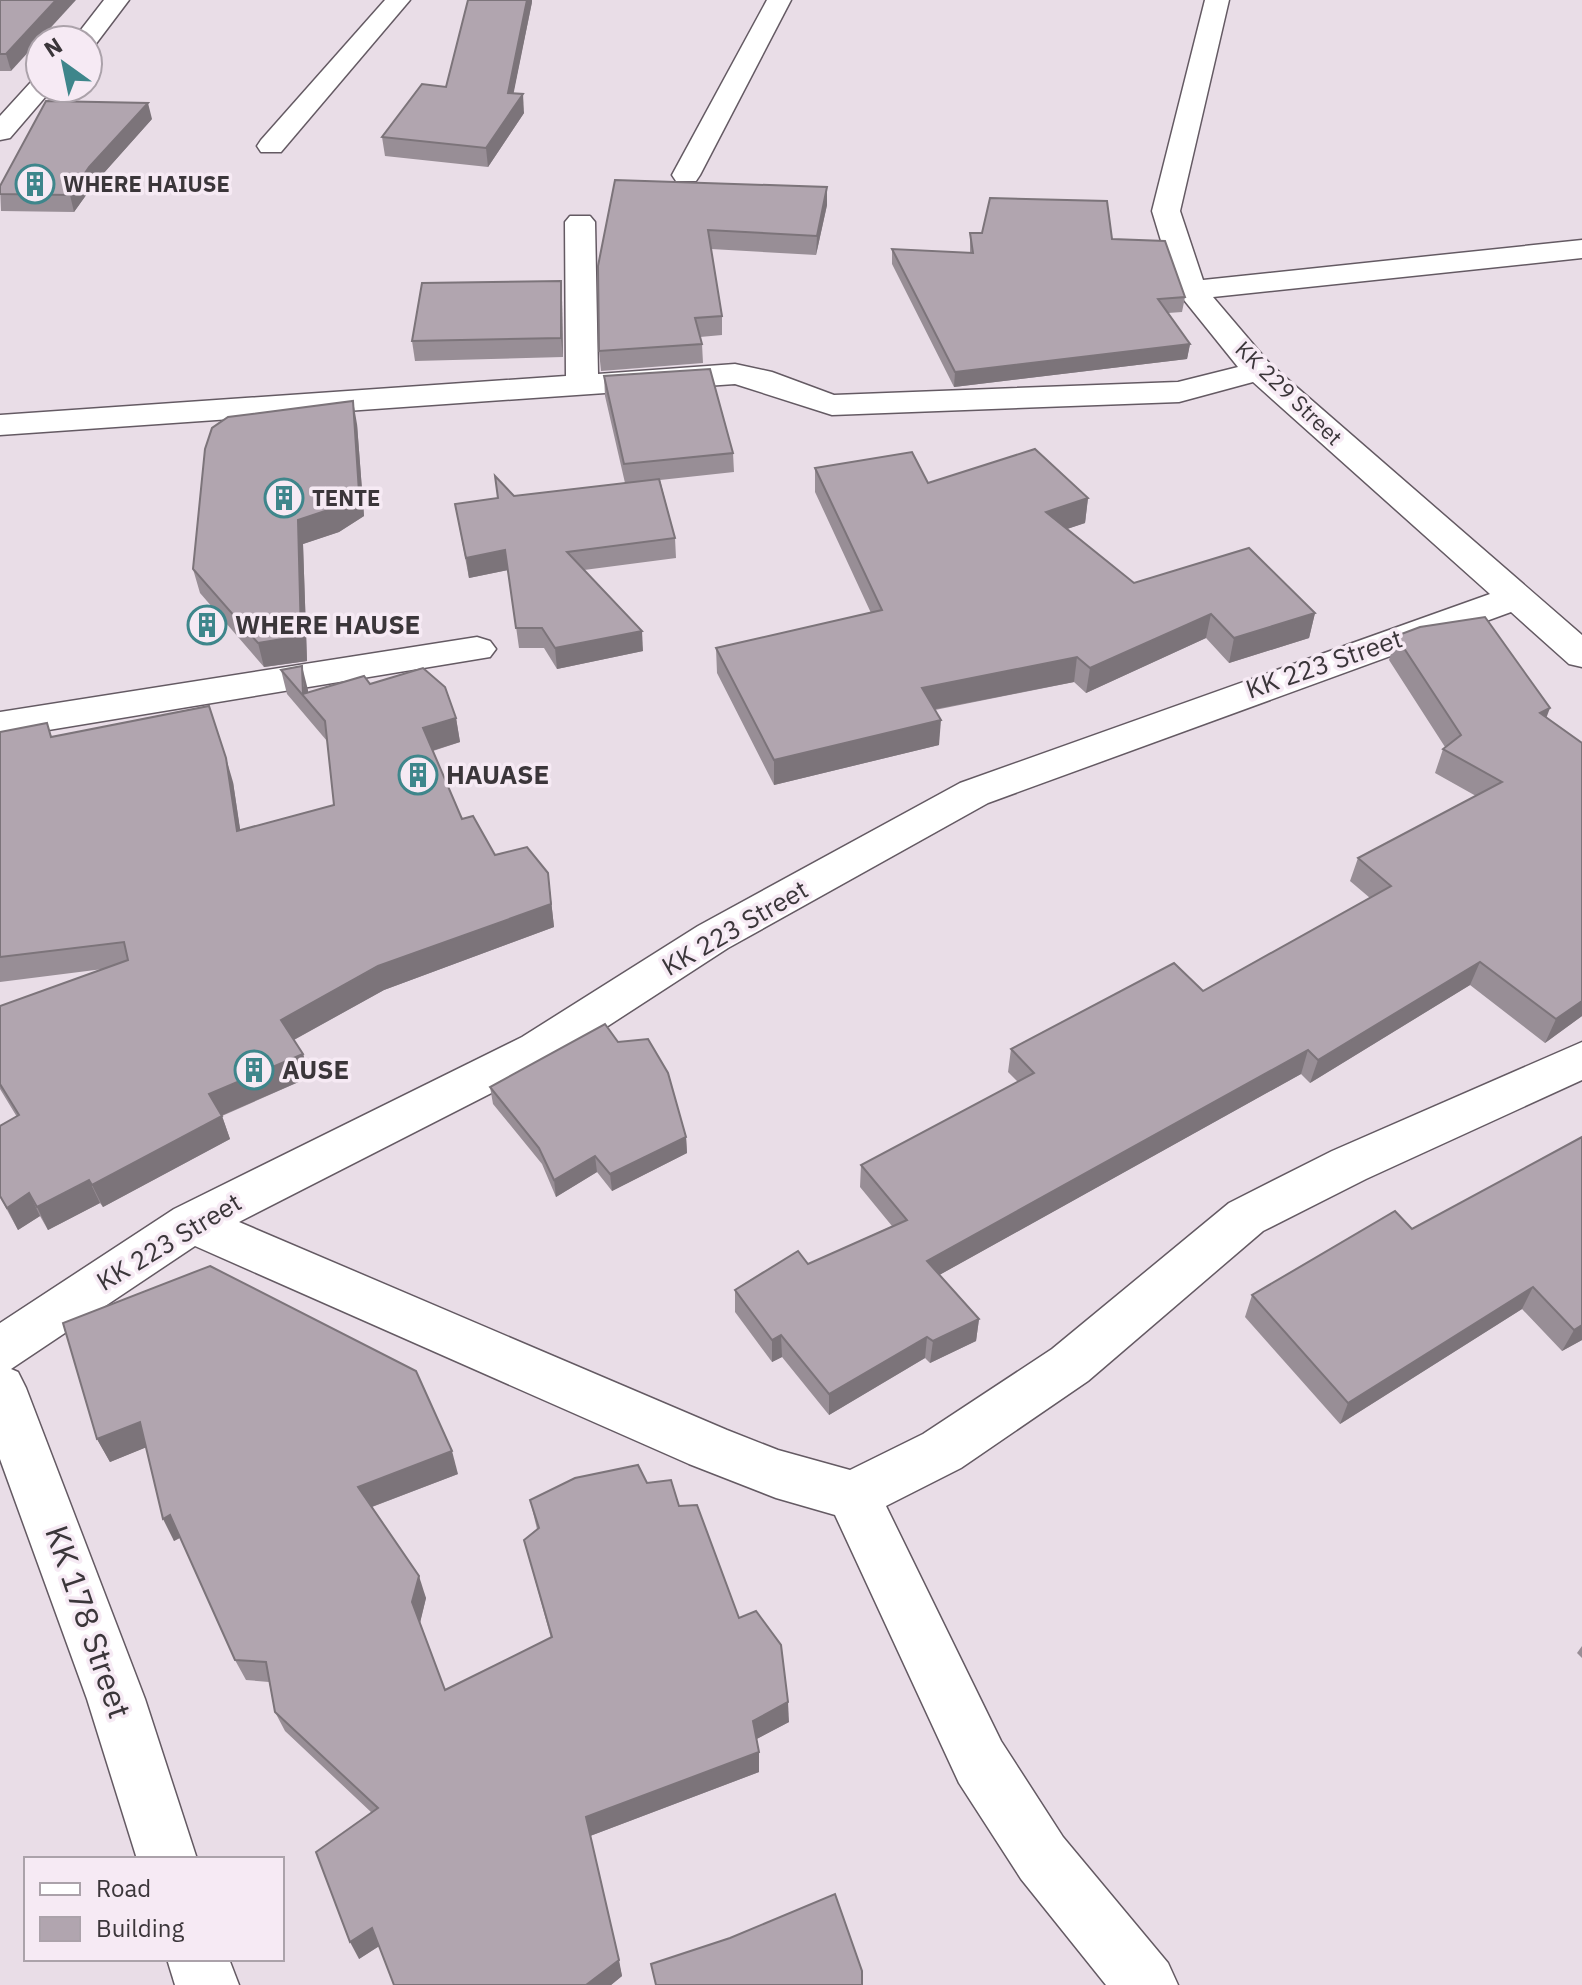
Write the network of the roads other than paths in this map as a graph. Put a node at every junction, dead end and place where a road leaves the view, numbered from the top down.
1 (117, 0) edge
2 (398, 0) edge
3 (779, 0) edge
4 (1217, 0) edge
5 (98, 24) edge
6 (25, 104) edge
7 (0, 132) edge
8 (271, 146) dead end
9 (686, 175) dead end
10 (580, 222) dead end
11 (1582, 249) edge
12 (1191, 290) junction
13 (1259, 371) junction
14 (582, 384) junction
15 (0, 425) edge
16 (1514, 598) junction
17 (477, 649) dead end
18 (1582, 655) edge
19 (0, 725) edge
20 (1582, 1060) edge
21 (191, 1223) junction
22 (0, 1351) edge
23 (0, 1388) edge
24 (16, 1473) edge
25 (853, 1495) junction
26 (166, 1857) edge
27 (199, 1961) edge
28 (207, 1985) edge
29 (1146, 1985) edge

1 - 5 street
2 - 8 street
3 - 9 street
4 - 12 street, KK 229 Street
6 - 7 street
10 - 14 street
11 - 12 street
12 - 13 street, KK 229 Street
13 - 14 street
13 - 16 street, KK 229 Street
14 - 15 street
16 - 18 street, KK 229 Street
16 - 21 street, KK 223 Street
17 - 19 street
20 - 25 street
21 - 22 street, KK 223 Street
21 - 25 street
23 - 24 street, KK 178 Street
24 - 26 street, KK 178 Street
25 - 29 street
27 - 28 street

